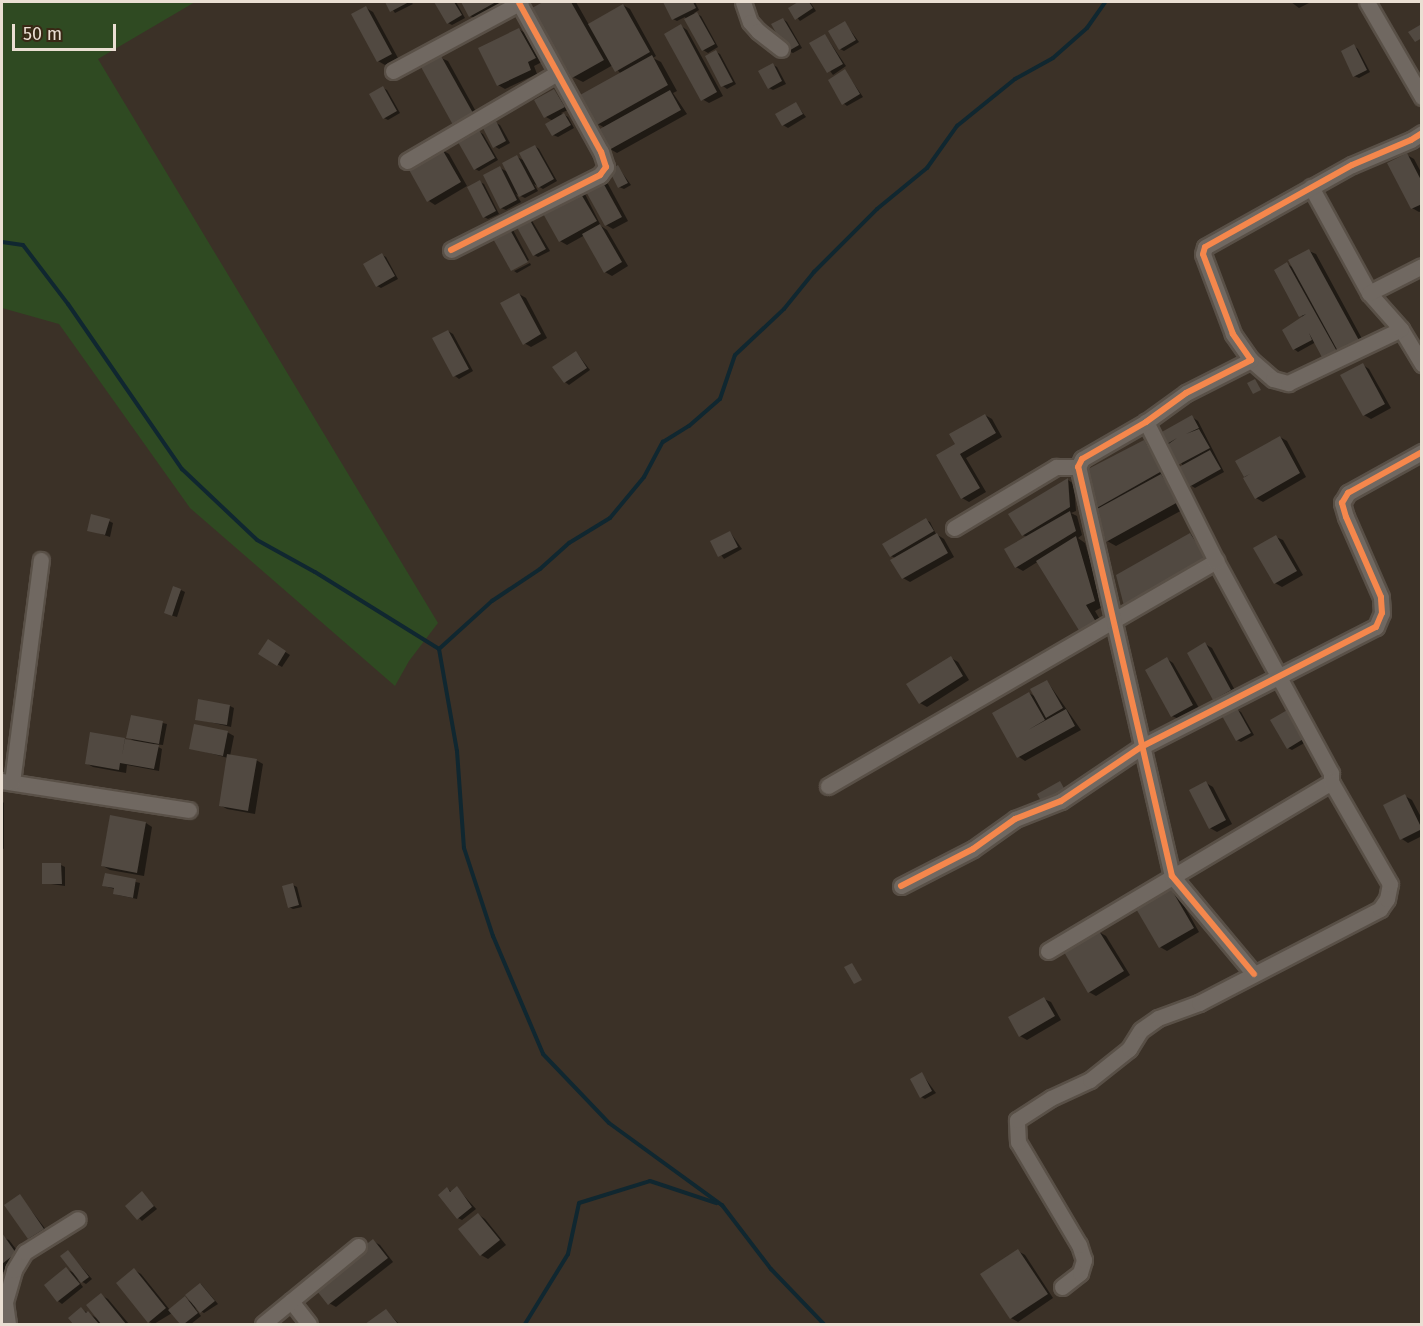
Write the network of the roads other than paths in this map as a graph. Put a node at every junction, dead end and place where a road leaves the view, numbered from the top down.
1 (520, 2) edge
2 (743, 2) edge
3 (1367, 2) edge
4 (781, 49) dead end
5 (393, 71) dead end
6 (557, 73) junction
7 (1422, 97) edge
8 (1422, 133) edge
9 (407, 161) dead end
10 (1311, 187) junction
11 (451, 250) dead end
12 (1422, 266) edge
13 (1369, 293) junction
14 (1401, 329) junction
15 (1251, 360) junction
16 (1422, 363) edge
17 (1146, 422) junction
18 (1422, 452) edge
19 (1078, 467) junction
20 (954, 528) dead end
21 (41, 560) dead end
22 (1216, 561) junction
23 (1112, 621) junction
24 (1279, 676) junction
25 (1142, 747) junction
26 (7, 781) edge
27 (1331, 782) junction
28 (828, 786) dead end
29 (189, 810) dead end
30 (1172, 876) junction
31 (901, 886) dead end
32 (1048, 951) dead end
33 (1254, 974) junction
34 (78, 1220) dead end
35 (358, 1246) dead end
36 (1062, 1287) dead end
37 (291, 1301) junction
38 (8, 1324) edge
39 (263, 1324) edge
40 (309, 1324) edge

1 - 5 street
1 - 6 street
2 - 4 street
3 - 7 street
6 - 9 street
6 - 11 street
8 - 10 street
10 - 13 street
10 - 15 street
12 - 13 street
13 - 14 street
14 - 15 street
14 - 16 street
15 - 17 street
17 - 19 street
17 - 22 street
18 - 24 street
19 - 20 street
19 - 23 street
21 - 26 street
22 - 23 street
22 - 24 street
23 - 25 street
23 - 28 street
24 - 25 street
24 - 27 street
25 - 30 street
25 - 31 street
26 - 29 street
27 - 30 street
27 - 33 street
30 - 32 street
30 - 33 street
33 - 36 street
34 - 38 street
35 - 37 street
37 - 39 street
37 - 40 street

